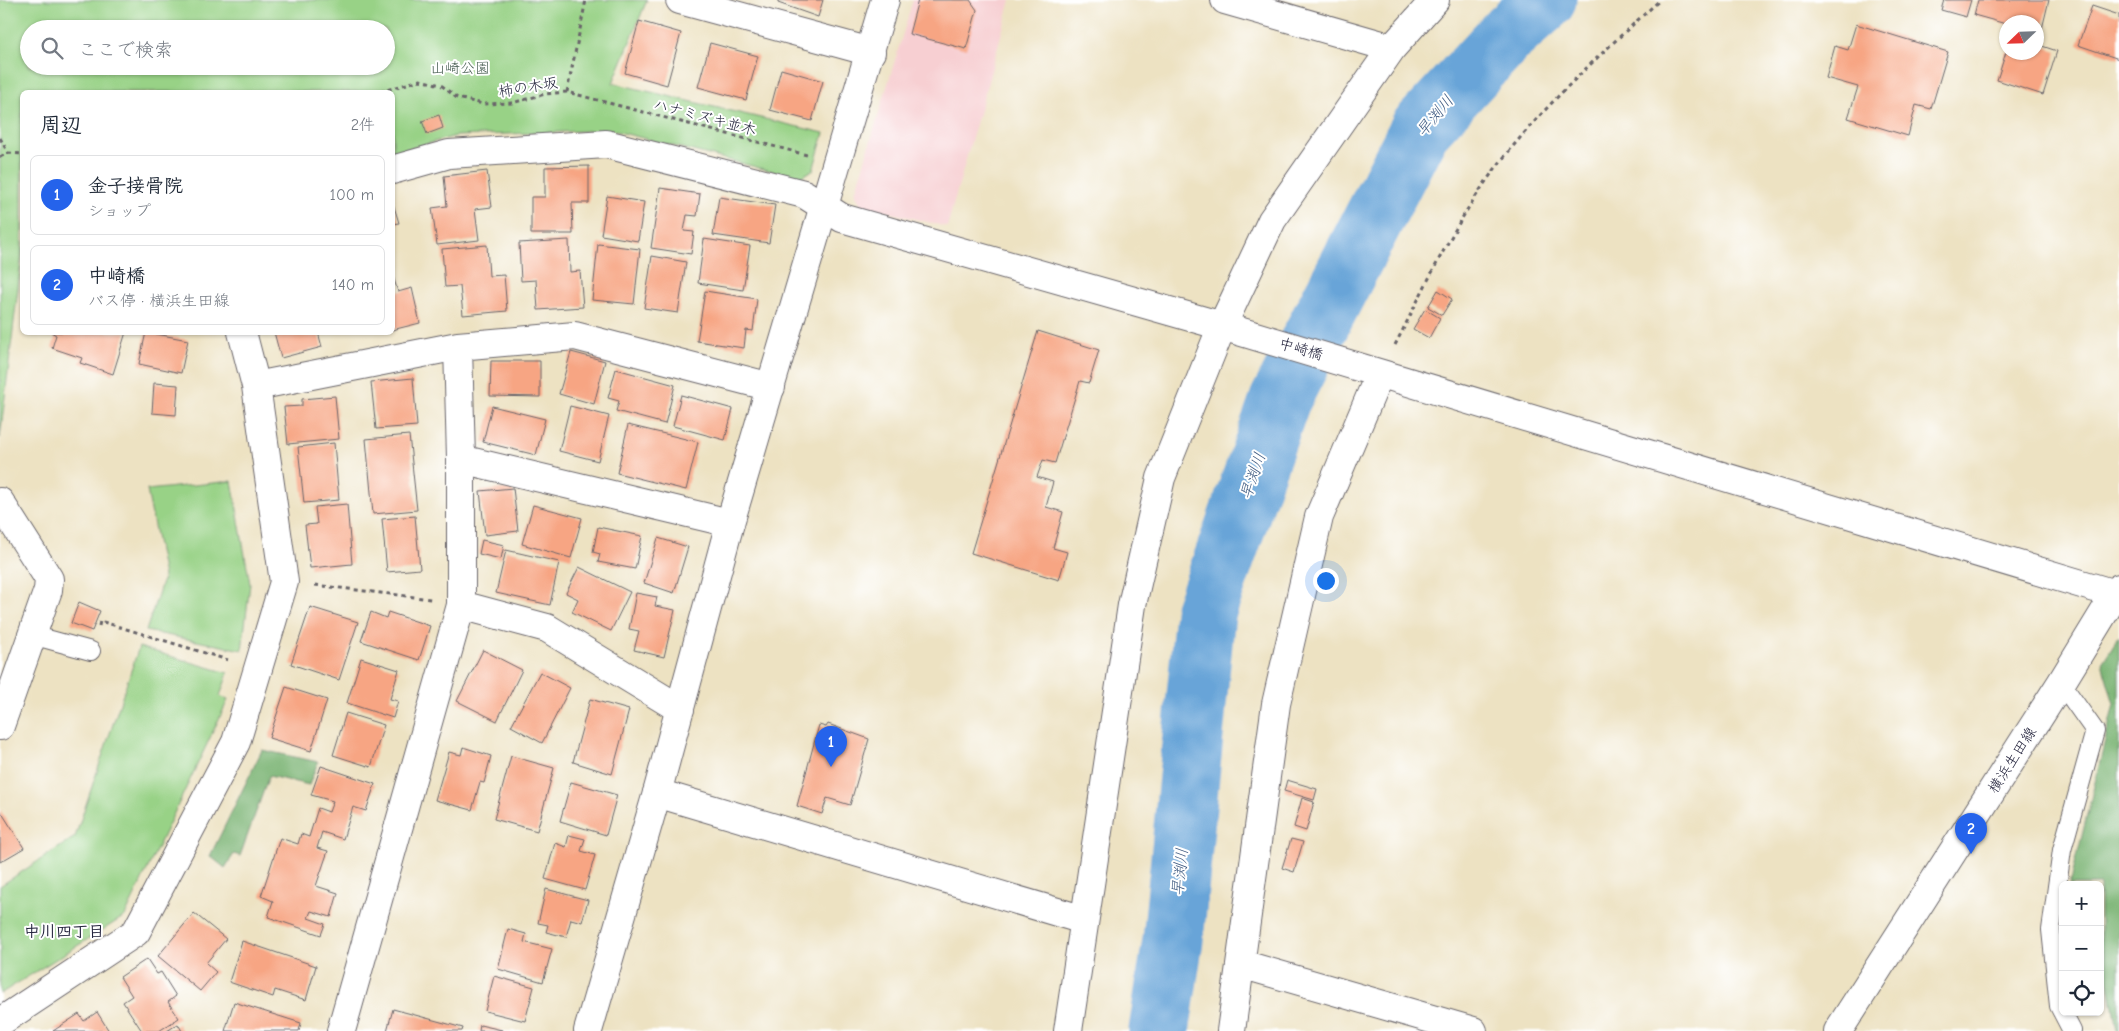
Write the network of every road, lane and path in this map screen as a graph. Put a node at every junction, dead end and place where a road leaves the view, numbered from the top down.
1 (586, 0) edge
2 (680, 0) edge
3 (885, 0) edge
4 (1225, 0) edge
5 (1435, 0) edge
6 (1660, 0) edge
7 (1392, 48) junction
8 (871, 52) junction
9 (385, 90) edge
10 (567, 92) junction
11 (0, 138) edge
12 (8, 153) junction
13 (20, 154) edge
14 (0, 157) edge
15 (838, 163) junction
16 (395, 169) edge
17 (825, 207) junction
18 (1222, 326) junction
19 (243, 335) edge
20 (458, 346) junction
21 (1393, 349) dead end
22 (1378, 379) junction
23 (256, 386) junction
24 (771, 387) junction
25 (461, 459) junction
26 (0, 502) edge
27 (730, 523) junction
28 (318, 586) dead end
29 (2117, 591) edge
30 (423, 597) dead end
31 (461, 605) junction
32 (100, 621) dead end
33 (32, 635) junction
34 (91, 651) dead end
35 (235, 662) dead end
36 (2061, 683) junction
37 (680, 709) junction
38 (0, 726) edge
39 (656, 794) junction
40 (1084, 920) junction
41 (1241, 964) junction
42 (0, 1022) edge
43 (341, 1031) edge
44 (588, 1031) edge
45 (1068, 1031) edge
46 (1231, 1031) edge
47 (1473, 1031) edge
48 (1838, 1031) edge
49 (2072, 1031) edge

1 - 10 path
2 - 8 street
3 - 8 street
4 - 7 street
5 - 7 street
6 - 21 path
7 - 18 street
8 - 15 street
9 - 10 path, 柿の木坂
10 - 15 path, ハナミズキ並木
11 - 12 path
12 - 13 path
12 - 14 path
15 - 17 street
16 - 17 street, 中崎橋
17 - 18 street, 中崎橋
17 - 24 street
18 - 22 street, 中崎橋
18 - 40 street
19 - 23 street
20 - 23 street
20 - 24 street
20 - 25 street
22 - 29 street, 中崎橋
22 - 41 street
23 - 42 street
24 - 27 street
25 - 27 street
25 - 31 street
26 - 33 street
27 - 37 street
28 - 30 path
29 - 36 street, 横浜生田線
31 - 37 street
31 - 43 street
32 - 35 path
33 - 34 lane
33 - 38 street
36 - 48 street, 横浜生田線
36 - 49 lane
37 - 39 street
39 - 40 street
39 - 44 street
40 - 45 street
41 - 46 street
41 - 47 street

